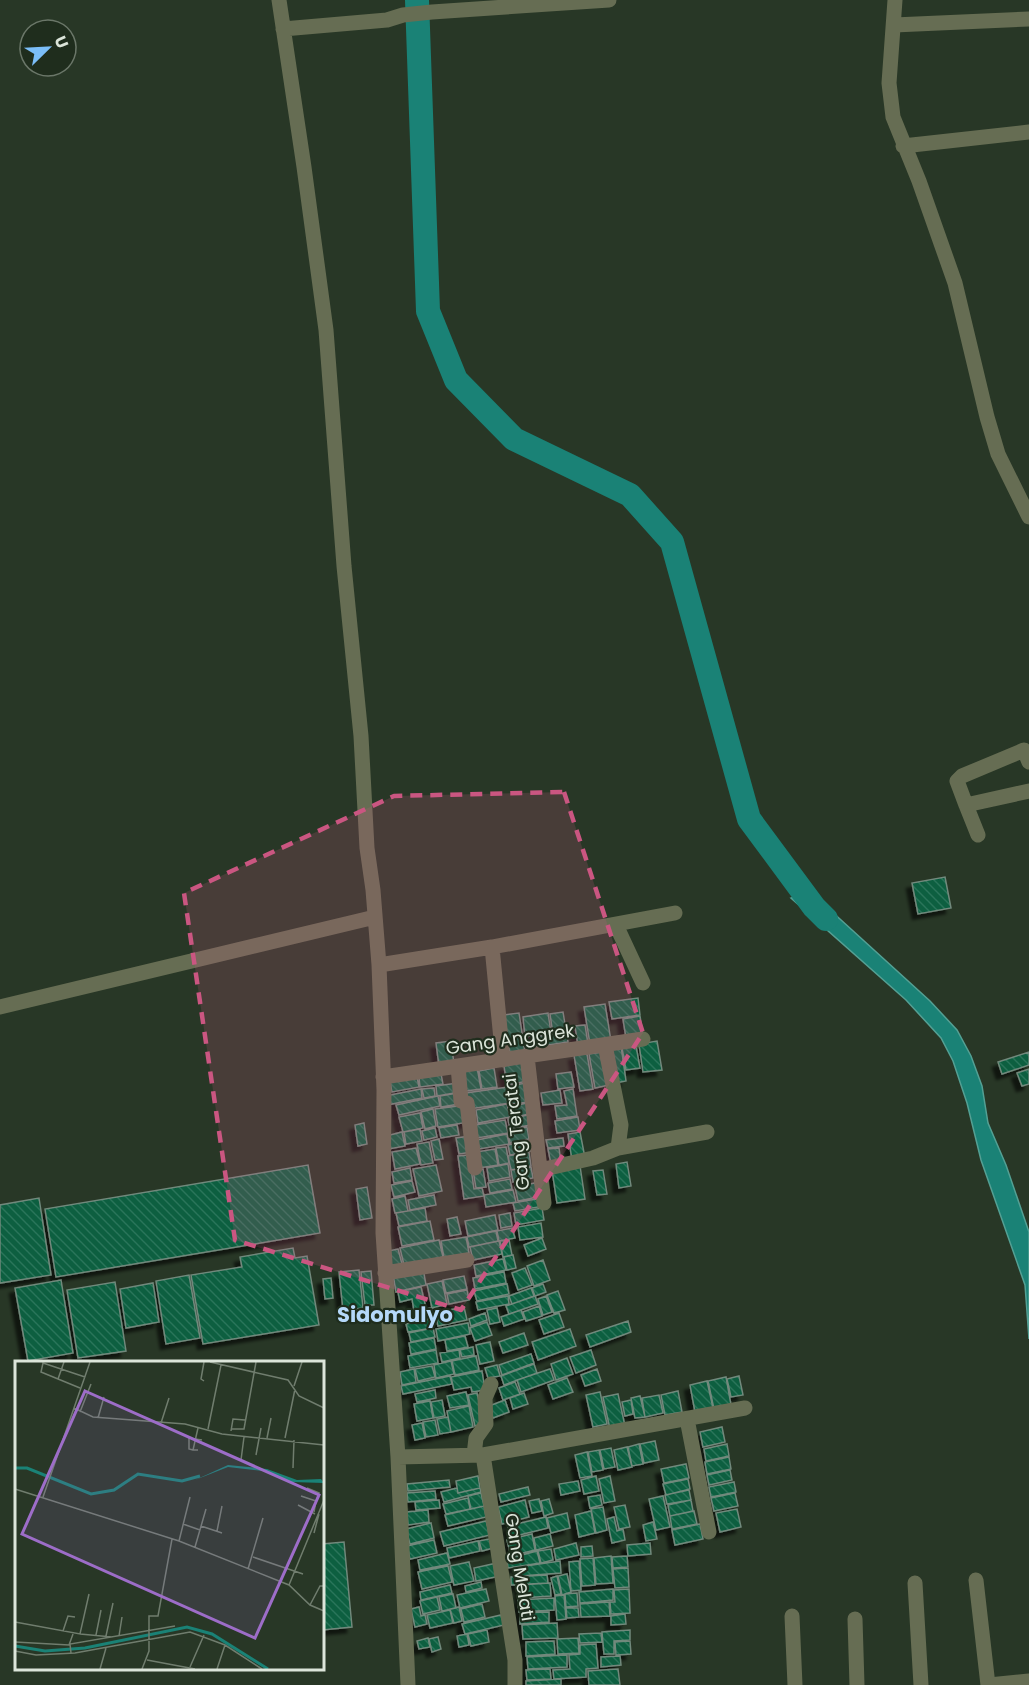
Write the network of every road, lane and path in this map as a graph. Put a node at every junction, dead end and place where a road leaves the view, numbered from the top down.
1 (279, 0) edge
2 (609, 0) edge
3 (895, 0) edge
4 (1029, 19) edge
5 (894, 25) junction
6 (283, 29) junction
7 (1029, 132) edge
8 (903, 146) junction
9 (1029, 517) edge
10 (1027, 753) edge
11 (1029, 791) edge
12 (966, 805) junction
13 (978, 835) dead end
14 (675, 913) dead end
15 (375, 917) junction
16 (616, 925) junction
17 (492, 947) junction
18 (379, 965) junction
19 (643, 983) dead end
20 (0, 1007) edge
21 (643, 1040) dead end
22 (605, 1045) junction
23 (527, 1056) junction
24 (503, 1060) junction
25 (458, 1066) junction
26 (383, 1077) junction
27 (707, 1132) dead end
28 (618, 1148) junction
29 (475, 1168) dead end
30 (540, 1170) junction
31 (544, 1203) dead end
32 (467, 1260) dead end
33 (385, 1273) junction
34 (491, 1384) dead end
35 (745, 1408) dead end
36 (687, 1419) junction
37 (478, 1455) junction
38 (398, 1457) junction
39 (709, 1532) dead end
40 (976, 1580) dead end
41 (915, 1583) dead end
42 (792, 1616) dead end
43 (855, 1619) dead end
44 (1029, 1681) edge
45 (408, 1685) edge
46 (515, 1685) edge
47 (795, 1685) edge
48 (857, 1685) edge
49 (921, 1685) edge
50 (988, 1685) edge

1 - 6 street
2 - 6 street
3 - 5 street
4 - 5 street
5 - 8 street
6 - 15 street
7 - 8 street
8 - 9 street
10 - 12 street
11 - 12 street
12 - 13 street
14 - 16 street
15 - 18 street
15 - 20 street
16 - 17 street
16 - 19 street
17 - 18 street
17 - 24 street
18 - 26 street
21 - 22 street, Gang Anggrek
22 - 23 street, Gang Anggrek
22 - 28 street
23 - 24 street, Gang Anggrek
23 - 30 street, Gang Teratai
24 - 25 street, Gang Anggrek
25 - 26 street, Gang Anggrek
25 - 29 street
26 - 33 street
27 - 28 street
28 - 30 street
30 - 31 street, Gang Teratai
32 - 33 street
33 - 38 street
34 - 37 street
35 - 36 street
36 - 37 street
36 - 39 street
37 - 38 street
37 - 46 street, Gang Melati
38 - 45 street
40 - 50 street
41 - 49 street
42 - 47 street
43 - 48 street
44 - 50 street

